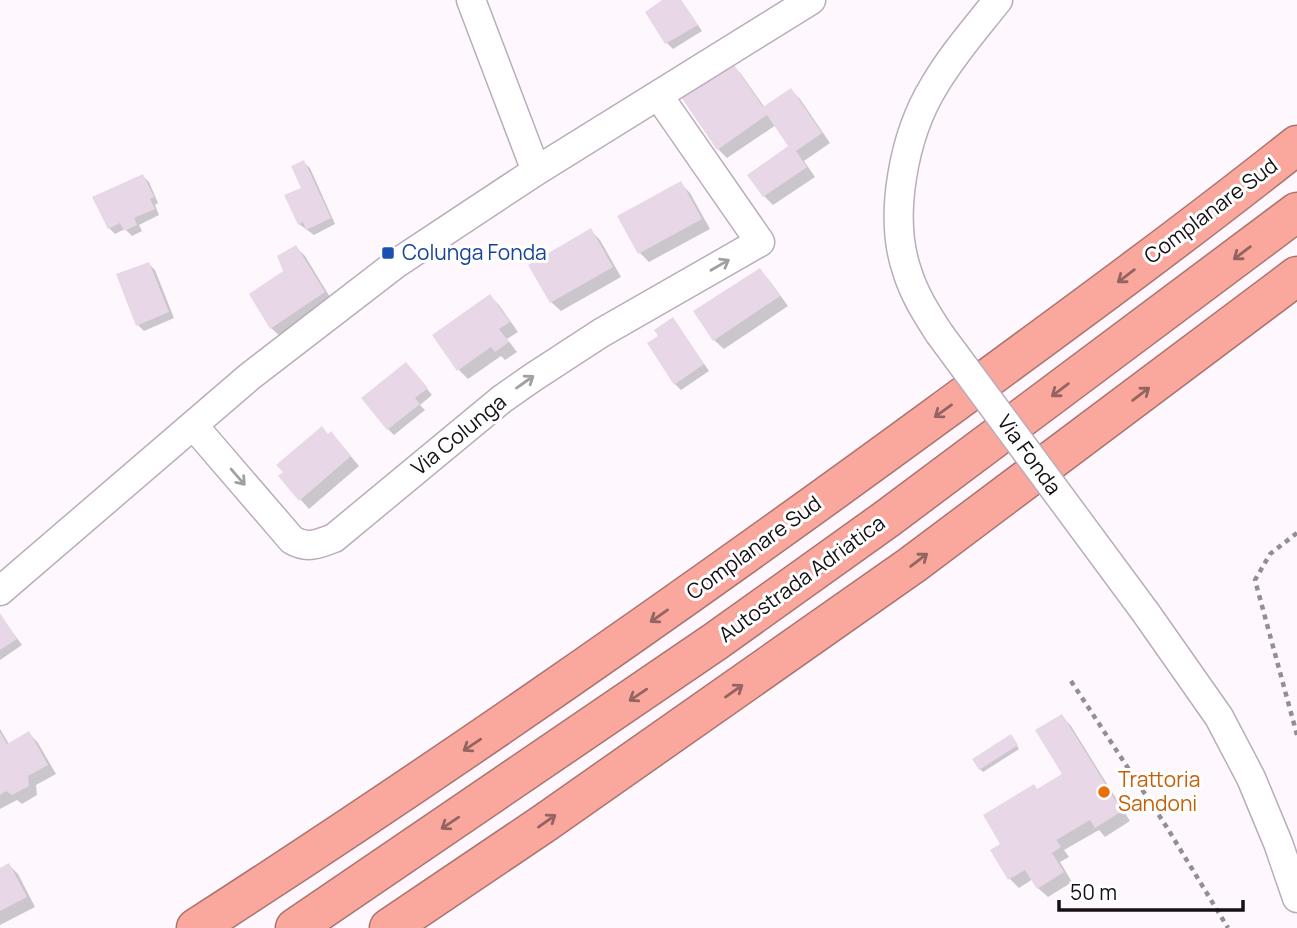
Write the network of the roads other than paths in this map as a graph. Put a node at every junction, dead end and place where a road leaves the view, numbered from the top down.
1 (471, 0) edge
2 (811, 0) edge
3 (998, 0) edge
4 (658, 96) junction
5 (1297, 145) edge
6 (537, 171) junction
7 (1297, 212) edge
8 (1297, 276) edge
9 (193, 425) junction
10 (0, 591) edge
11 (1297, 898) edge
12 (196, 928) edge
13 (295, 928) edge
14 (389, 928) edge

1 - 6 street
2 - 4 street
3 - 11 street, Via Fonda, bridge
4 - 6 street
9 -> 4 street, Via Colunga
5 -> 12 highway, Complanare Sud
6 - 9 street
7 -> 13 highway, Autostrada Adriatica
14 -> 8 highway
9 - 10 street

